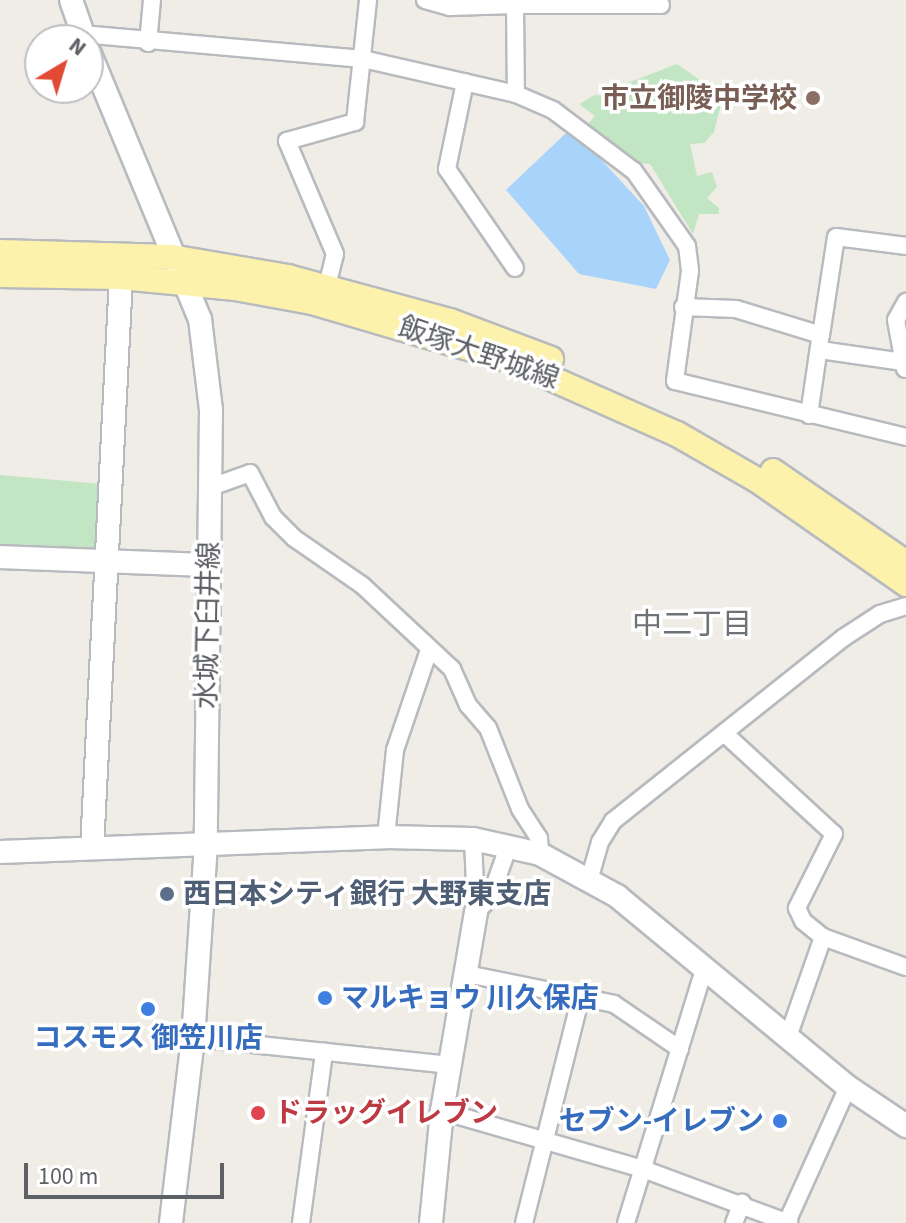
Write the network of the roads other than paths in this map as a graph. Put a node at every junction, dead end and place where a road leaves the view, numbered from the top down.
1 (71, 0) edge
2 (152, 0) edge
3 (368, 0) edge
4 (425, 0) edge
5 (515, 5) junction
6 (661, 5) dead end
7 (79, 24) edge
8 (104, 42) edge
9 (148, 43) junction
10 (363, 59) junction
11 (465, 82) junction
12 (104, 89) edge
13 (516, 94) junction
14 (906, 246) edge
15 (0, 252) edge
16 (171, 257) junction
17 (515, 268) dead end
18 (0, 275) edge
19 (121, 277) junction
20 (183, 283) junction
21 (327, 286) junction
22 (906, 302) edge
23 (683, 307) junction
24 (820, 342) junction
25 (904, 367) edge
26 (809, 415) junction
27 (906, 437) edge
28 (211, 487) junction
29 (0, 557) edge
30 (892, 559) edge
31 (108, 563) junction
32 (208, 565) junction
33 (906, 584) edge
34 (906, 606) edge
35 (429, 650) junction
36 (724, 733) junction
37 (386, 837) junction
38 (473, 839) junction
39 (206, 844) junction
40 (509, 845) junction
41 (92, 848) junction
42 (0, 852) edge
43 (540, 854) junction
44 (590, 877) junction
45 (476, 912) junction
46 (823, 937) junction
47 (705, 967) junction
48 (906, 967) edge
49 (467, 974) junction
50 (581, 996) junction
51 (788, 1037) junction
52 (193, 1038) junction
53 (680, 1049) junction
54 (324, 1052) junction
55 (450, 1065) junction
56 (848, 1087) junction
57 (442, 1111) junction
58 (906, 1126) edge
59 (545, 1139) junction
60 (643, 1169) junction
61 (742, 1203) junction
62 (428, 1218) edge
63 (171, 1223) edge
64 (301, 1223) edge
65 (524, 1223) edge
66 (626, 1223) edge
67 (734, 1223) edge
68 (788, 1223) edge

1 - 7 street, 水城下臼井線
2 - 9 street
3 - 10 street
4 - 5 street
5 - 6 street
5 - 13 street
8 - 9 street
9 - 10 street
10 - 11 street
10 - 21 street
11 - 13 street
11 - 17 street
12 - 16 street, 水城下臼井線
13 - 23 street
14 - 24 street
15 - 16 main road, 飯塚大野城線
16 - 20 street, 水城下臼井線
16 - 21 main road, 飯塚大野城線
18 - 19 main road, 飯塚大野城線
19 - 20 main road, 飯塚大野城線
19 - 31 street
20 - 28 street, 水城下臼井線
20 - 30 main road, 飯塚大野城線
21 - 30 main road, 飯塚大野城線
22 - 25 street
23 - 24 street
23 - 26 street
24 - 25 street
24 - 26 street
26 - 27 street
28 - 32 street, 水城下臼井線
28 - 35 street
29 - 31 street
30 - 33 main road, 飯塚大野城線
31 - 32 street
31 - 41 street
32 - 39 street, 水城下臼井線
34 - 36 street
35 - 37 street
35 - 43 street
36 - 44 street
36 - 46 street
37 - 38 street
37 - 39 street
38 - 40 street
38 - 45 street
39 - 41 street
39 - 52 street, 水城下臼井線
40 - 43 street
40 - 45 street
41 - 42 street
43 - 44 street
44 - 47 street
45 - 49 street
46 - 48 street
46 - 51 street
47 - 51 street
47 - 53 street
49 - 50 street
49 - 55 street
50 - 53 street
50 - 59 street
51 - 56 street
52 - 54 street
52 - 63 street, 水城下臼井線
53 - 60 street
54 - 55 street
54 - 64 street
55 - 57 street
56 - 58 street
56 - 68 street
57 - 59 street
57 - 62 street
59 - 60 street
59 - 65 street
60 - 61 street
60 - 66 street
61 - 67 street
61 - 68 street

